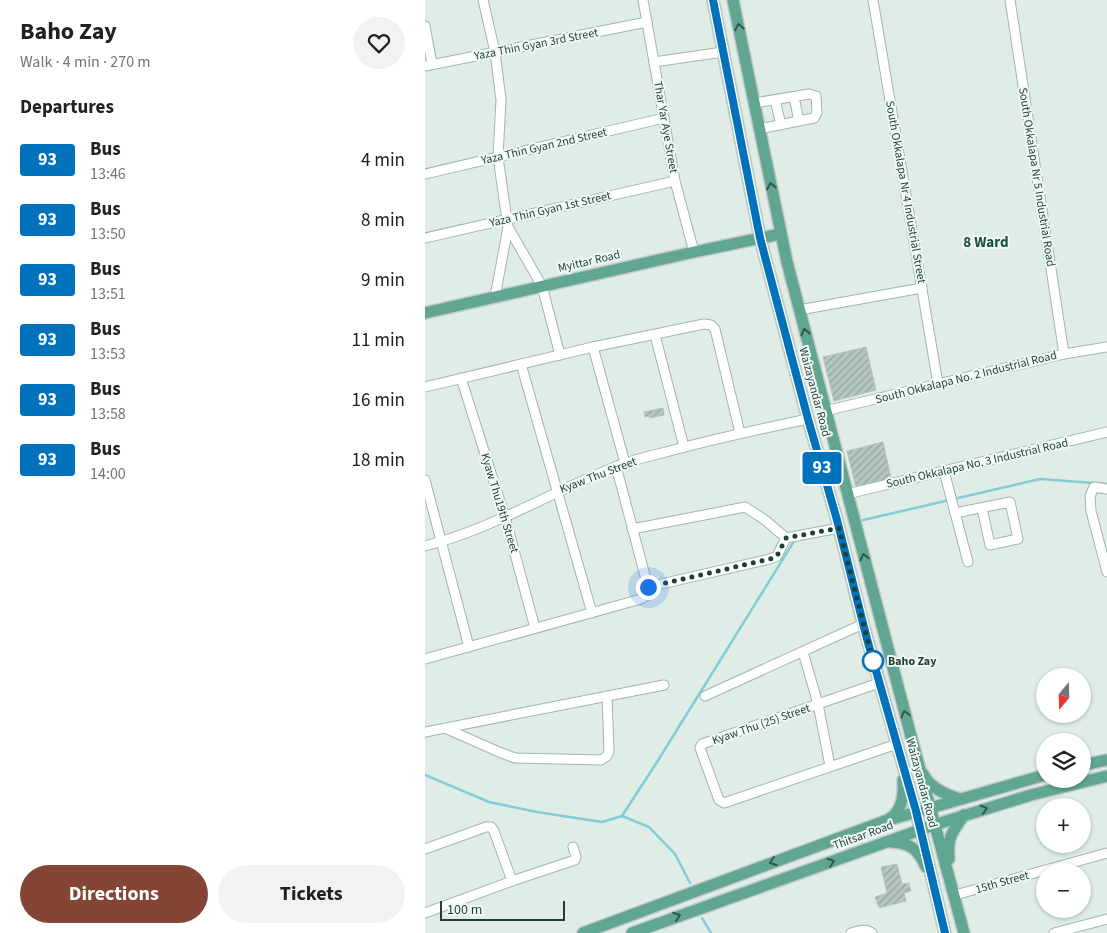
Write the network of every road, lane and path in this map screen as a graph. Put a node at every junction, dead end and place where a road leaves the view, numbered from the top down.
1 (483, 0) edge
2 (643, 0) edge
3 (713, 0) edge
4 (733, 0) edge
5 (873, 0) edge
6 (1011, 0) edge
7 (647, 22) junction
8 (425, 26) edge
9 (495, 52) junction
10 (723, 52) junction
11 (654, 62) junction
12 (429, 65) edge
13 (794, 96) junction
14 (775, 100) junction
15 (754, 103) junction
16 (664, 118) junction
17 (799, 121) junction
18 (781, 125) junction
19 (759, 129) junction
20 (498, 157) junction
21 (425, 174) edge
22 (675, 181) junction
23 (508, 223) junction
24 (780, 234) junction
25 (425, 238) edge
26 (760, 238) junction
27 (694, 252) junction
28 (542, 286) junction
29 (922, 288) junction
30 (495, 297) junction
31 (799, 310) junction
32 (425, 313) edge
33 (655, 335) junction
34 (593, 347) junction
35 (1107, 347) edge
36 (1064, 354) junction
37 (560, 355) junction
38 (521, 364) junction
39 (461, 378) junction
40 (938, 384) junction
41 (425, 387) edge
42 (825, 411) junction
43 (808, 419) junction
44 (1107, 432) edge
45 (740, 433) junction
46 (683, 447) junction
47 (620, 465) junction
48 (944, 471) junction
49 (425, 480) edge
50 (1107, 489) edge
51 (558, 491) junction
52 (847, 494) junction
53 (982, 508) junction
54 (955, 513) junction
55 (505, 517) junction
56 (839, 528) junction
57 (633, 529) junction
58 (786, 538) junction
59 (441, 542) junction
60 (425, 546) edge
61 (968, 562) dead end
62 (1107, 572) edge
63 (648, 587) junction
64 (872, 589) junction
65 (855, 593) junction
66 (592, 612) junction
67 (863, 624) junction
68 (535, 628) junction
69 (469, 647) junction
70 (803, 652) junction
71 (425, 659) edge
72 (879, 683) junction
73 (664, 685) dead end
74 (607, 696) junction
75 (705, 696) dead end
76 (818, 704) junction
77 (447, 728) junction
78 (425, 732) edge
79 (897, 744) junction
80 (1107, 760) edge
81 (918, 761) junction
82 (1091, 763) edge
83 (830, 766) junction
84 (903, 766) junction
85 (1107, 776) edge
86 (1036, 778) edge
87 (960, 800) junction
88 (930, 807) junction
89 (916, 811) junction
90 (964, 815) junction
91 (885, 821) junction
92 (934, 825) junction
93 (920, 829) junction
94 (887, 842) junction
95 (573, 847) dead end
96 (425, 849) edge
97 (1107, 853) edge
98 (950, 879) junction
99 (512, 881) junction
100 (935, 885) junction
101 (955, 895) junction
102 (425, 913) edge
103 (1107, 919) edge
104 (871, 932) edge
105 (583, 933) edge
106 (632, 933) edge
107 (851, 933) edge
108 (945, 933) edge
109 (964, 933) edge
110 (1055, 933) edge

1 - 9 street
2 - 7 street, Thar Yar Aye Street
3 - 10 main road, Waizayandar Road
15 -> 4 main road, Waizayandar Road
5 - 29 street, South Okkalapa Nr 4 Industrial Street
6 - 36 street, South Okkalapa Nr 5 Industrial Road
7 - 9 street, Yaza Thin Gyan 3rd Street
7 - 11 street, Thar Yar Aye Street
8 - 12 street
9 - 12 street, Yaza Thin Gyan 3rd Street
9 - 20 street
10 - 11 street
10 - 26 main road, Waizayandar Road
11 - 16 street, Thar Yar Aye Street
13 - 14 street
13 - 17 street
13 - 17 street
14 - 15 street
14 - 18 street
15 - 19 main road, Waizayandar Road
16 - 20 street, Yaza Thin Gyan 2nd Street
16 - 22 street, Thar Yar Aye Street
17 - 18 street
18 - 19 street
24 -> 19 main road, Waizayandar Road
20 - 21 street, Yaza Thin Gyan 2nd Street
20 - 23 street
22 - 23 street, Yaza Thin Gyan 1st Street
22 - 27 street, Thar Yar Aye Street
23 - 25 street, Yaza Thin Gyan 1st Street
23 - 28 street
23 - 30 street
24 - 26 main road, Myittar Road
24 - 31 main road, Waizayandar Road
26 - 27 main road, Myittar Road
26 - 43 main road, Waizayandar Road
27 - 28 main road, Myittar Road
28 - 30 main road, Myittar Road
28 - 37 street
29 - 31 street
29 - 40 street, South Okkalapa Nr 4 Industrial Street
30 - 32 main road, Myittar Road
42 -> 31 main road, Waizayandar Road
33 - 34 street
33 - 45 street
33 - 46 street
34 - 37 street
34 - 47 street
35 - 36 street, South Okkalapa No. 2 Industrial Road
36 - 40 street, South Okkalapa No. 2 Industrial Road
37 - 38 street
38 - 39 street
38 - 51 street
39 - 41 street
39 - 55 street, Kyaw Thu19th Street
40 - 42 street, South Okkalapa No. 2 Industrial Road
42 - 52 main road, Waizayandar Road
43 - 45 street, Kyaw Thu Street
43 - 56 main road, Waizayandar Road
44 - 48 street, South Okkalapa No. 3 Industrial Road
45 - 46 street, Kyaw Thu Street
46 - 47 street, Kyaw Thu Street
47 - 51 street, Kyaw Thu Street
47 - 57 street
48 - 52 street, South Okkalapa No. 3 Industrial Road
48 - 54 street
49 - 59 street
50 - 62 street
51 - 55 street, Kyaw Thu Street
51 - 66 street
64 -> 52 main road, Waizayandar Road
53 - 53 street
53 - 54 street
54 - 61 street
55 - 59 street, Kyaw Thu Street
55 - 68 street, Kyaw Thu19th Street
56 - 58 street
56 - 65 main road, Waizayandar Road
57 - 58 street
57 - 63 street
58 - 63 street
59 - 60 street, Kyaw Thu Street
59 - 69 street
63 - 66 street
64 - 65 main road
81 -> 64 main road, Waizayandar Road
65 - 67 main road, Waizayandar Road
66 - 68 street
67 - 70 street
67 - 72 main road, Waizayandar Road
68 - 69 street
69 - 71 street
70 - 75 street
70 - 76 street
72 - 76 street, Kyaw Thu (25) Street
72 - 79 main road, Waizayandar Road
73 - 74 street
74 - 77 street
74 - 77 street
76 - 83 street, Kyaw Thu (25) Street
76 - 83 street, Kyaw Thu (25) Street
77 - 78 street
79 - 83 street, Kyaw Thu (25) Street
79 - 84 main road, Waizayandar Road
80 - 82 main road
81 - 87 main road
81 - 88 main road, Waizayandar Road
84 - 89 main road, Waizayandar Road
84 - 91 main road
90 -> 85 main road, Thitsar Road
86 - 87 main road, Thitsar Road
87 - 88 main road, Thitsar Road
88 - 89 main road, Thitsar Road
88 - 92 main road, Waizayandar Road
89 - 91 main road, Thitsar Road
89 - 93 main road, Waizayandar Road
90 - 92 main road, Thitsar Road
90 - 98 main road
91 -> 105 main road, Thitsar Road
92 - 93 main road, Thitsar Road
92 - 98 main road, Waizayandar Road
93 - 94 main road, Thitsar Road
93 - 100 main road, Waizayandar Road
94 - 100 main road
106 -> 94 main road, Thitsar Road
95 - 99 street
96 - 99 street
97 - 101 street, 15th Street
98 - 101 main road, Waizayandar Road
99 - 102 street
100 - 108 main road, Waizayandar Road
101 - 109 main road, Waizayandar Road
103 - 110 street
104 - 107 street

